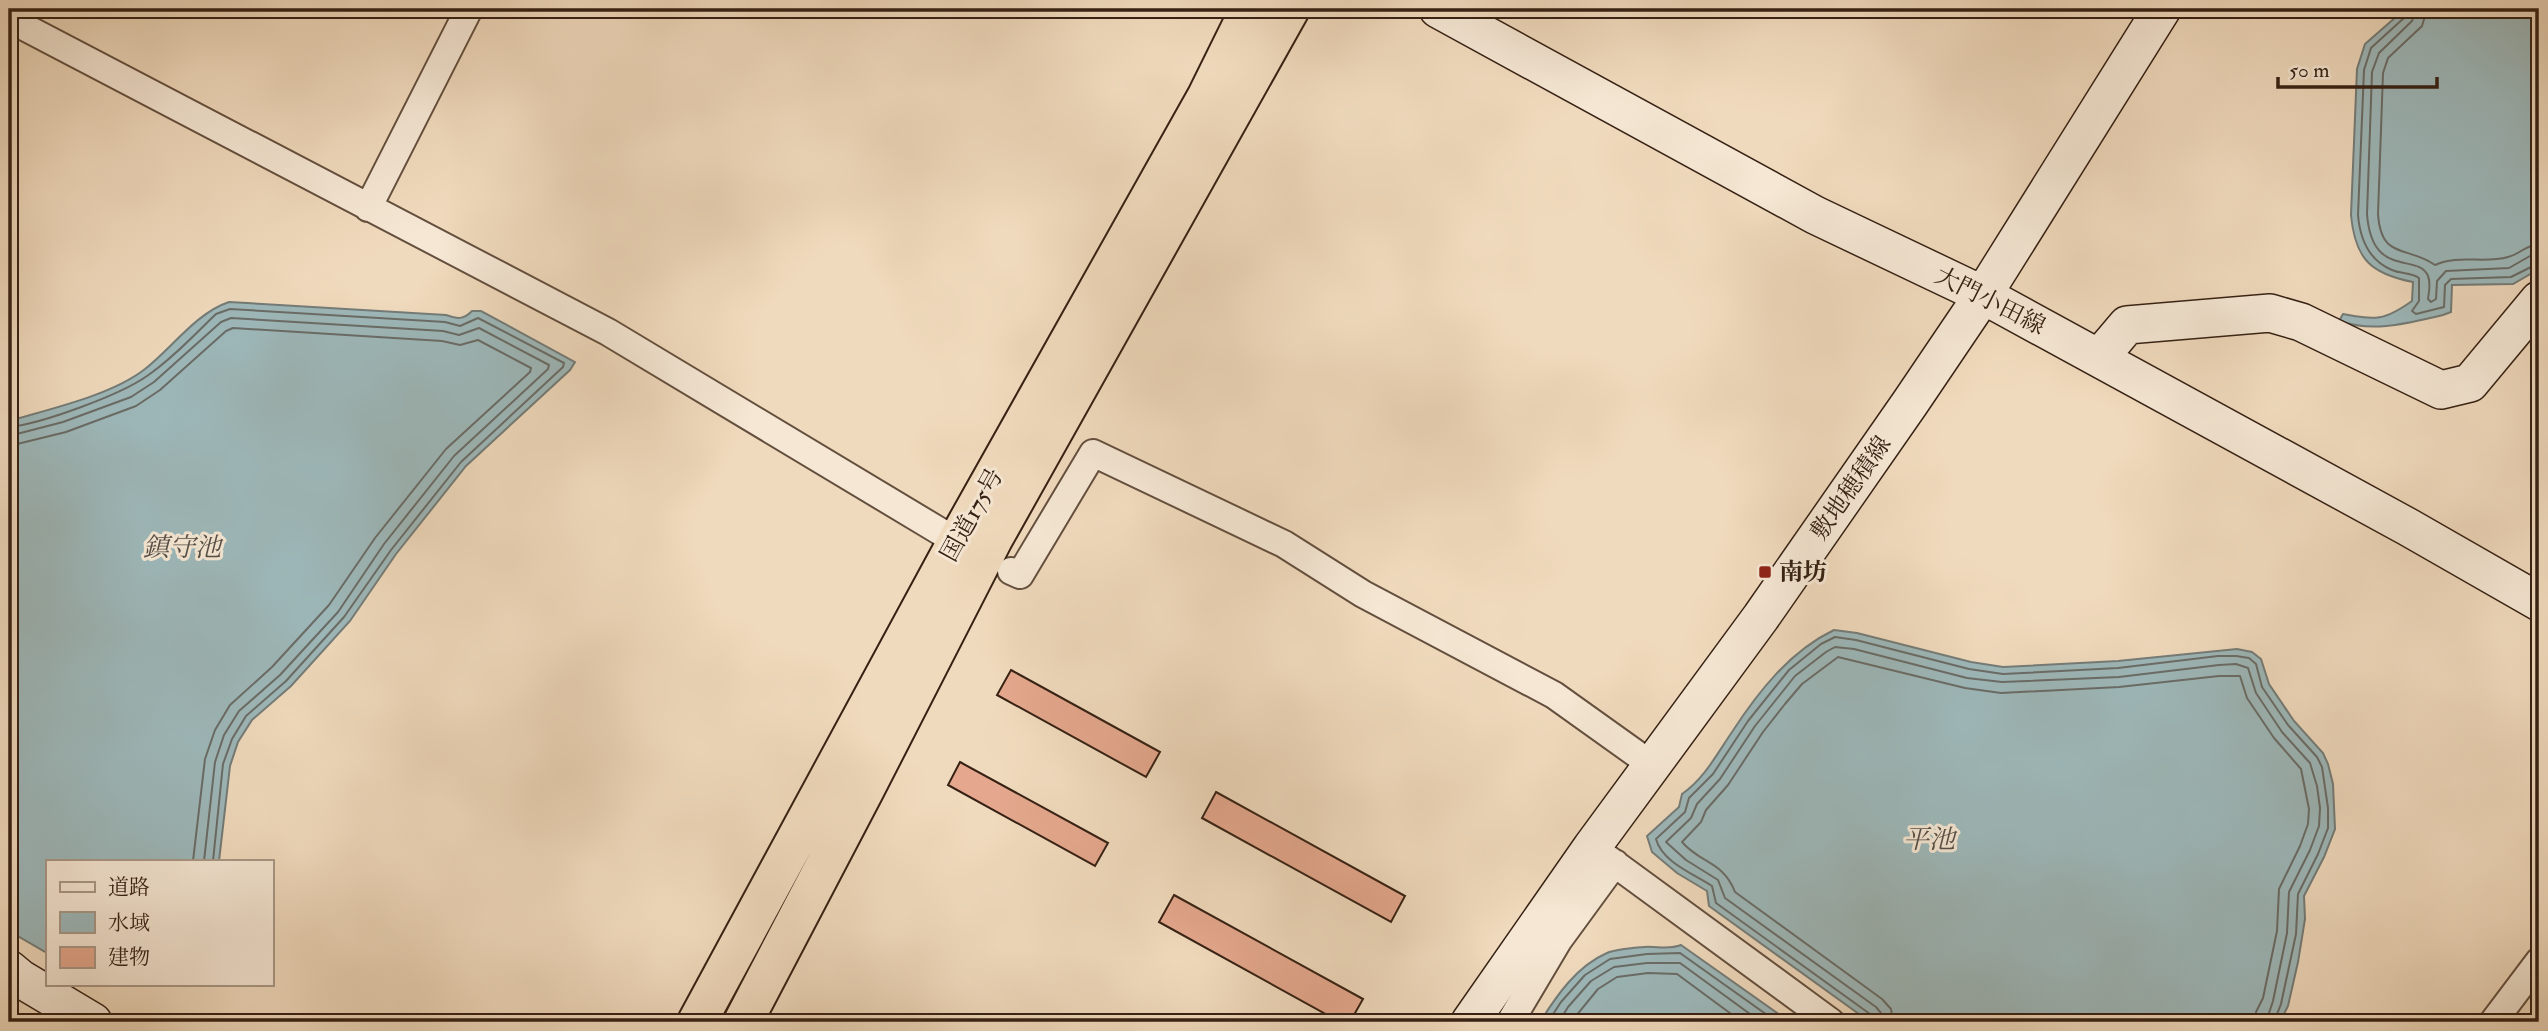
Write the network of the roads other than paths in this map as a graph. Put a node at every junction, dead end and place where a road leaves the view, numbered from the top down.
1 (469, 9) edge
2 (1250, 9) edge
3 (1290, 9) edge
4 (1437, 9) edge
5 (2162, 9) edge
6 (9, 19) edge
7 (368, 208) junction
8 (1983, 295) junction
9 (2539, 300) edge
10 (2099, 358) junction
11 (941, 532) dead end
12 (1011, 571) dead end
13 (2539, 602) edge
14 (1652, 765) junction
15 (1603, 855) junction
16 (2539, 961) edge
17 (9, 969) edge
18 (93, 1022) edge
19 (698, 1022) edge
20 (743, 1022) edge
21 (1470, 1022) edge
22 (1510, 1022) edge
23 (1830, 1022) edge
24 (2493, 1022) edge

1 - 7 street
2 - 19 highway, 国道175号
3 - 20 highway, 国道175号
4 - 8 main road, 大門小田線
5 - 8 main road, 敷地穂積線
6 - 7 street
7 - 11 street
8 - 10 main road, 大門小田線
8 - 14 main road, 敷地穂積線
9 - 10 main road
10 - 13 main road, 大門小田線
12 - 14 street
14 - 15 main road, 敷地穂積線
15 - 21 main road, 敷地穂積線
15 - 22 street
15 - 23 street
16 - 24 street
17 - 18 main road

